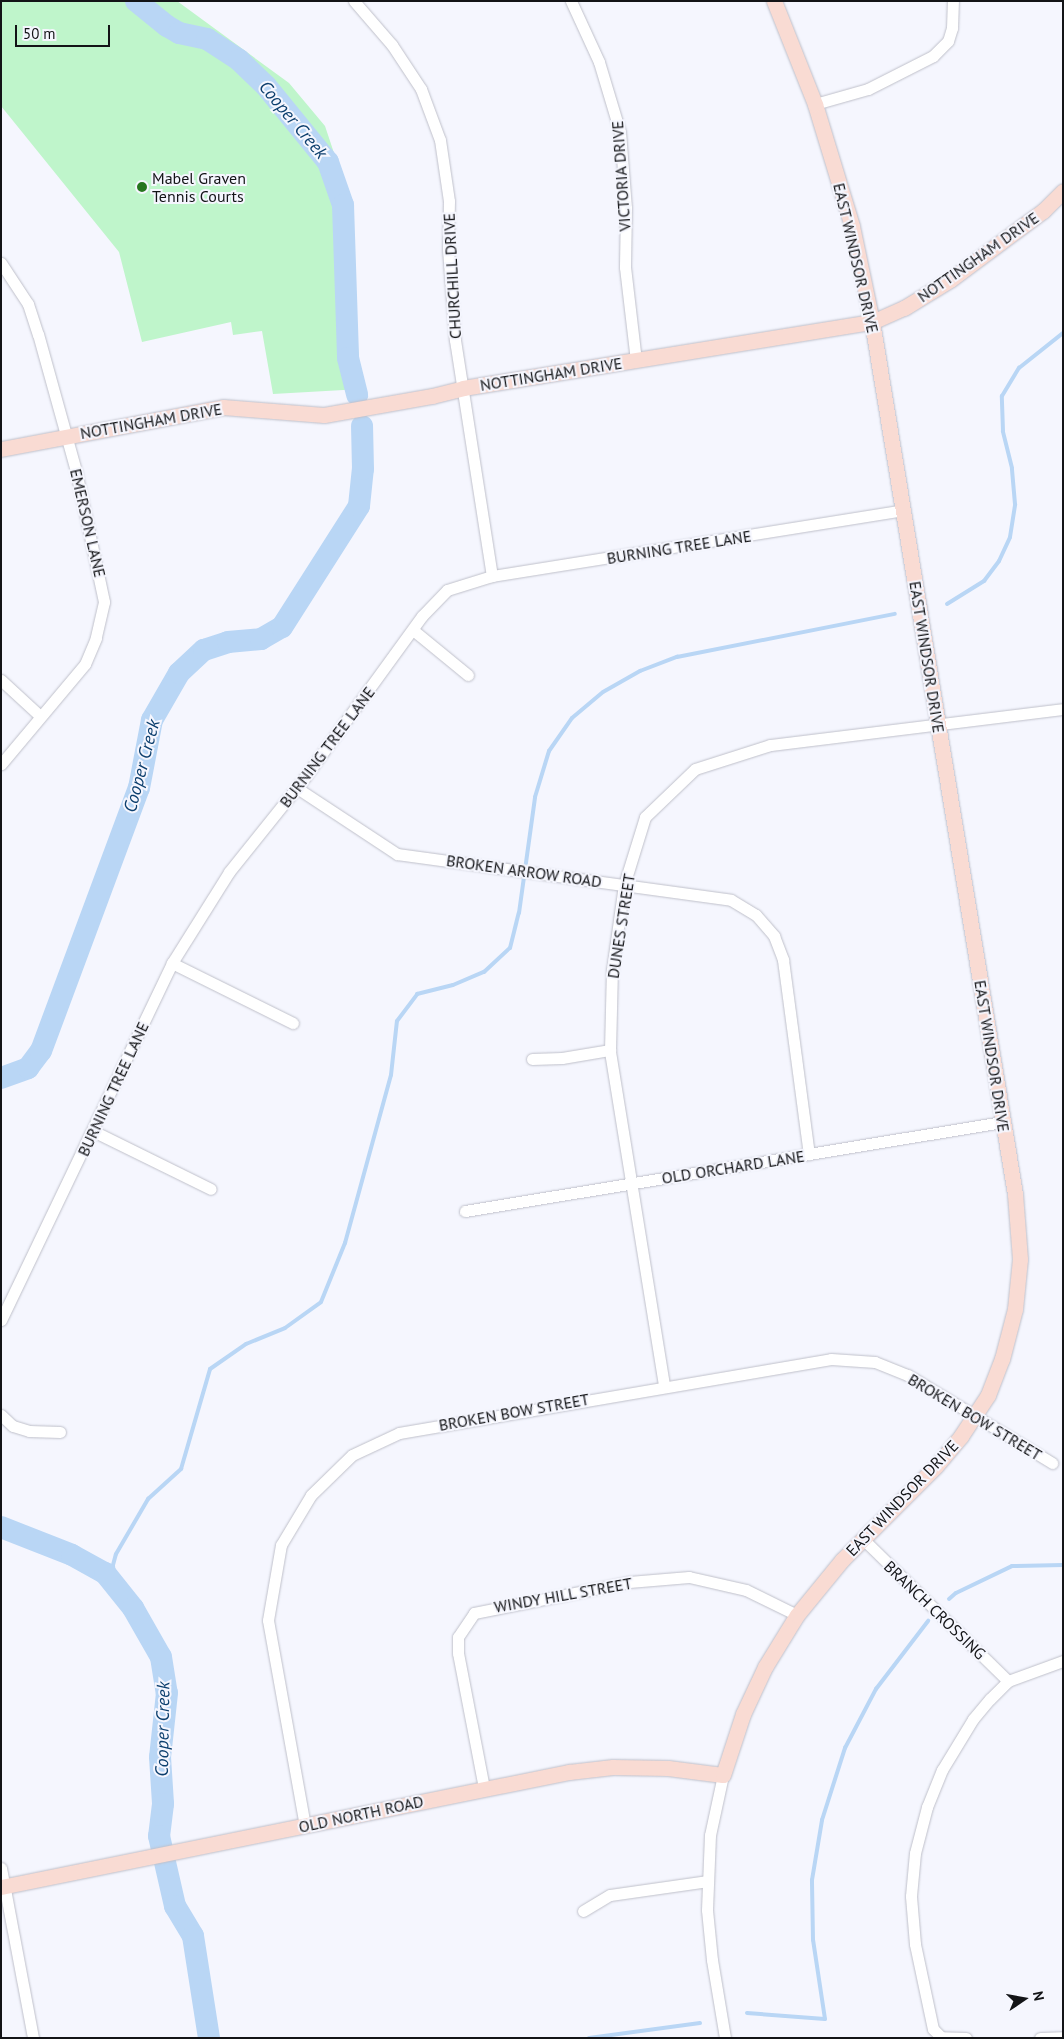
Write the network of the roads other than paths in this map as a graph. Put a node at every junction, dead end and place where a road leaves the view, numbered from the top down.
1 (354, 1) edge
2 (571, 1) edge
3 (774, 1) edge
4 (953, 1) edge
5 (816, 104) junction
6 (1063, 191) edge
7 (1, 263) edge
8 (872, 322) junction
9 (636, 360) junction
10 (463, 388) junction
11 (66, 436) junction
12 (1, 449) edge
13 (903, 510) junction
14 (492, 576) junction
15 (413, 630) junction
16 (468, 675) dead end
17 (1, 680) edge
18 (1063, 709) edge
19 (39, 715) junction
20 (938, 724) junction
21 (1, 764) edge
22 (297, 788) junction
23 (624, 885) junction
24 (172, 963) junction
25 (293, 1023) dead end
26 (610, 1050) junction
27 (532, 1059) dead end
28 (1002, 1122) junction
29 (93, 1131) junction
30 (810, 1154) junction
31 (630, 1184) junction
32 (212, 1189) dead end
33 (464, 1211) dead end
34 (1, 1320) edge
35 (664, 1385) junction
36 (1, 1415) edge
37 (975, 1416) junction
38 (60, 1432) dead end
39 (1052, 1463) dead end
40 (863, 1539) junction
41 (797, 1615) junction
42 (1063, 1660) edge
43 (1008, 1682) junction
44 (723, 1776) junction
45 (484, 1788) junction
46 (305, 1826) junction
47 (1, 1868) edge
48 (708, 1881) junction
49 (3, 1887) edge
50 (583, 1911) dead end
51 (941, 2037) edge
52 (1063, 2037) edge
53 (33, 2038) edge
54 (725, 2038) edge
55 (966, 2038) edge
56 (1040, 2038) edge

1 - 10 street, CHURCHILL DRIVE
2 - 9 street, VICTORIA DRIVE
3 - 5 street, EAST WINDSOR DRIVE
4 - 5 street
5 - 8 street, EAST WINDSOR DRIVE
6 - 8 street, NOTTINGHAM DRIVE
7 - 11 street, EMERSON LANE
8 - 9 street, NOTTINGHAM DRIVE
8 - 13 street, EAST WINDSOR DRIVE
9 - 10 street, NOTTINGHAM DRIVE
10 - 11 street, NOTTINGHAM DRIVE
10 - 14 street, CHURCHILL DRIVE
11 - 12 street, NOTTINGHAM DRIVE
11 - 19 street, EMERSON LANE
13 - 14 street, BURNING TREE LANE
13 - 20 street, EAST WINDSOR DRIVE
14 - 15 street, BURNING TREE LANE
15 - 16 street
15 - 22 street, BURNING TREE LANE
17 - 19 street
18 - 20 street, DUNES STREET
19 - 21 street, EMERSON LANE
20 - 23 street, DUNES STREET
20 - 28 street, EAST WINDSOR DRIVE
22 - 23 street, BROKEN ARROW ROAD
22 - 24 street, BURNING TREE LANE
23 - 26 street, DUNES STREET
23 - 30 street, BROKEN ARROW ROAD
24 - 25 street
24 - 29 street, BURNING TREE LANE
26 - 27 street
26 - 31 street, DUNES STREET
28 - 30 street, OLD ORCHARD LANE
28 - 37 street, EAST WINDSOR DRIVE
29 - 32 street
29 - 34 street, BURNING TREE LANE
30 - 31 street, OLD ORCHARD LANE
31 - 33 street, OLD ORCHARD LANE
31 - 35 street, DUNES STREET
35 - 37 street, BROKEN BOW STREET
35 - 46 street, BROKEN BOW STREET
36 - 38 street
37 - 39 street, BROKEN BOW STREET
37 - 40 street, EAST WINDSOR DRIVE
40 - 41 street, EAST WINDSOR DRIVE
40 - 43 street, BRANCH CROSSING
41 - 44 street, EAST WINDSOR DRIVE
41 - 45 street, WINDY HILL STREET
42 - 43 street
43 - 51 street
44 - 45 street, OLD NORTH ROAD
44 - 48 street, EAST WINDSOR DRIVE
45 - 46 street, OLD NORTH ROAD
46 - 49 street, OLD NORTH ROAD
47 - 49 street
48 - 50 street
48 - 54 street, EAST WINDSOR DRIVE
49 - 53 street
51 - 55 street
52 - 56 street

